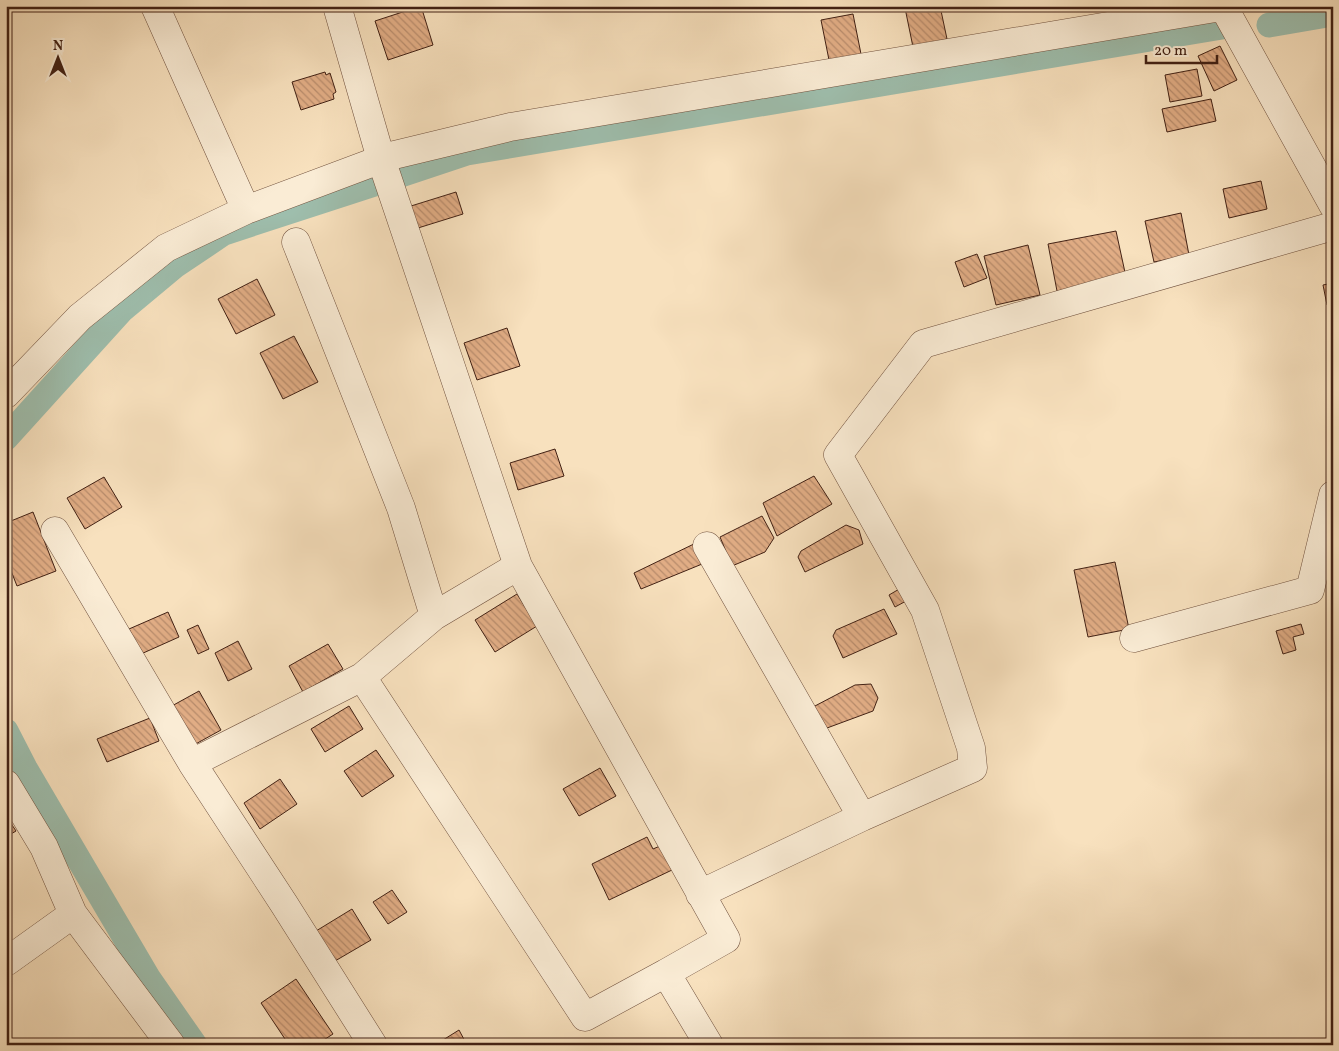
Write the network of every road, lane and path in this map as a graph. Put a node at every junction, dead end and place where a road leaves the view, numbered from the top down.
1 (155, 6) edge
2 (337, 6) edge
3 (1224, 6) edge
4 (381, 159) junction
5 (1333, 204) edge
6 (246, 210) junction
7 (1333, 226) edge
8 (296, 242) dead end
9 (6, 394) edge
10 (1333, 495) edge
11 (55, 531) dead end
12 (707, 546) dead end
13 (518, 566) junction
14 (434, 616) junction
15 (1134, 638) dead end
16 (362, 677) junction
17 (192, 763) junction
18 (6, 784) edge
19 (862, 817) junction
20 (700, 894) junction
21 (73, 914) junction
22 (6, 962) edge
23 (666, 973) junction
24 (171, 1045) edge
25 (373, 1045) edge
26 (709, 1045) edge

1 - 6 street
2 - 4 street
3 - 4 street
3 - 5 street
4 - 6 street
4 - 13 street
6 - 9 street
7 - 19 street
8 - 14 street
10 - 15 street
11 - 17 street
12 - 19 street
13 - 14 street
13 - 20 street
14 - 16 street
16 - 17 street
16 - 23 street
17 - 25 street
18 - 21 street
19 - 20 street
20 - 23 street
21 - 22 street
21 - 24 street
23 - 26 street

